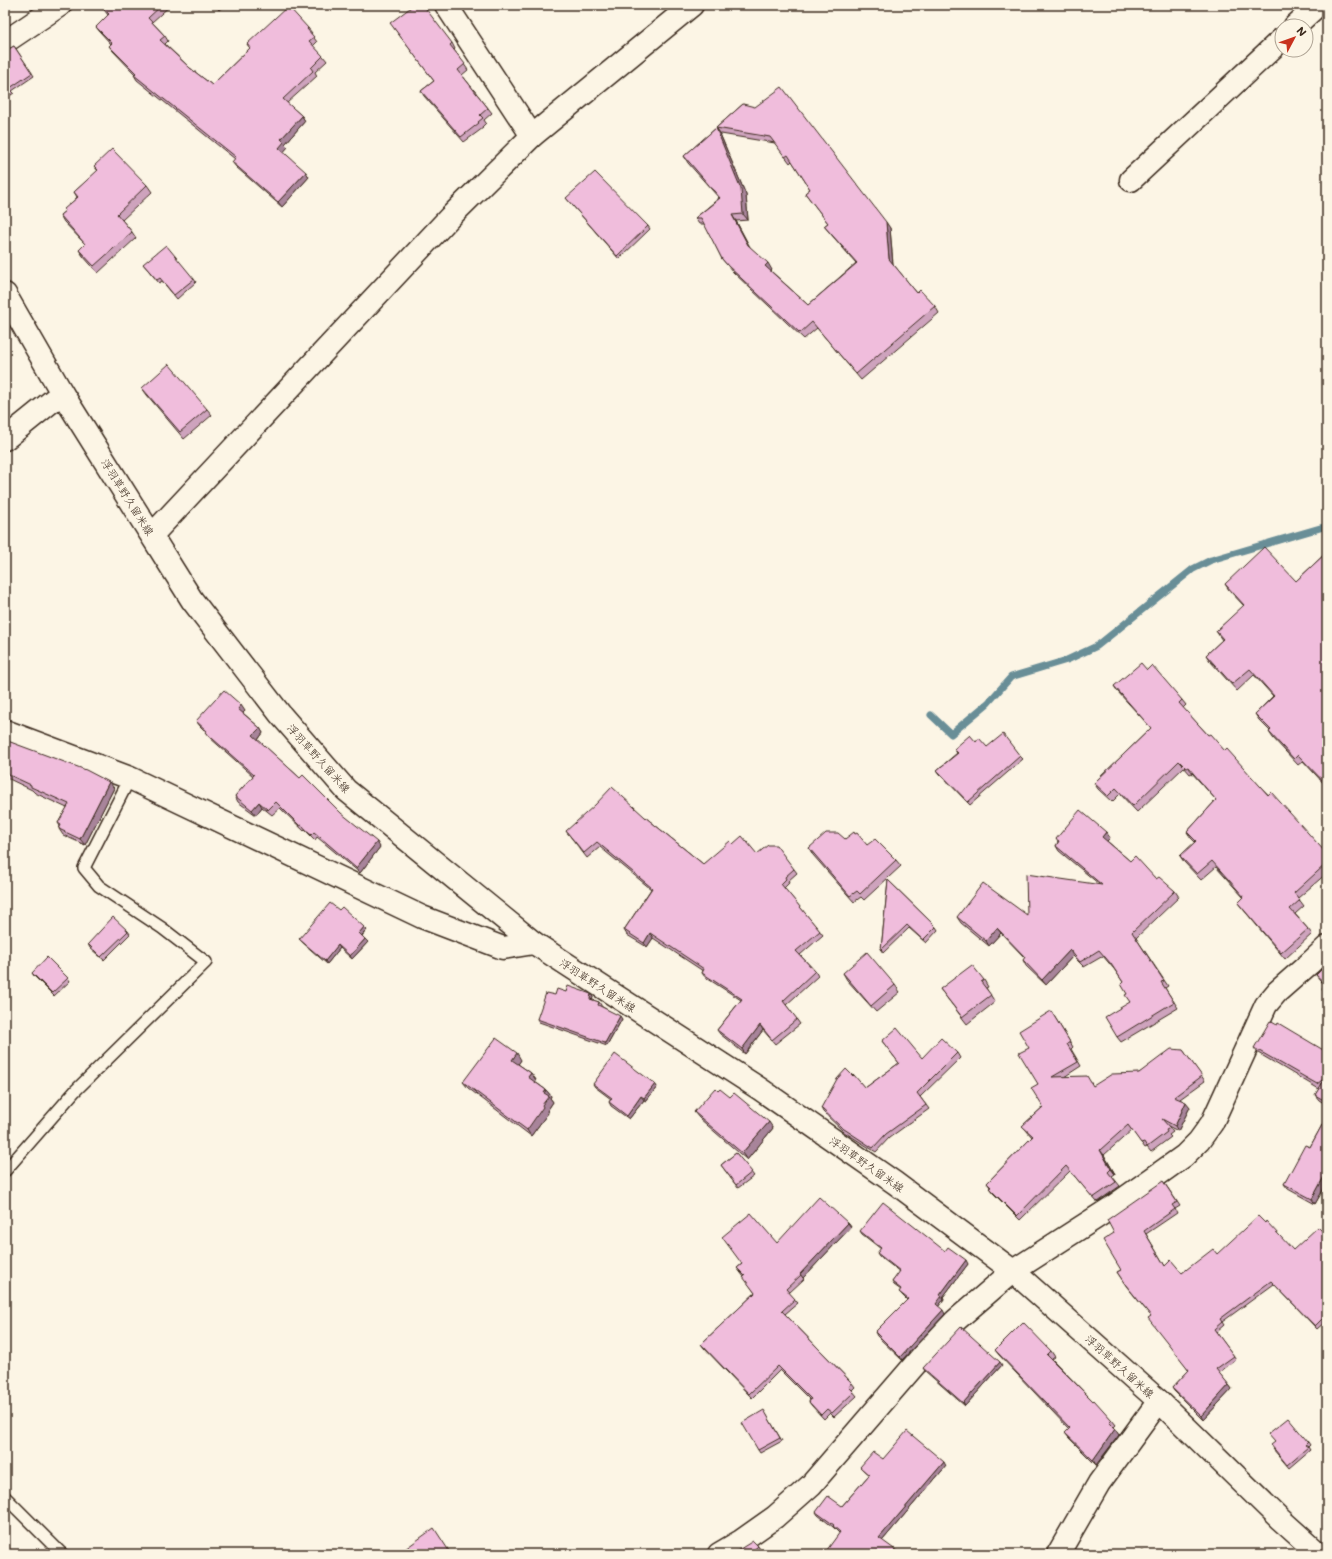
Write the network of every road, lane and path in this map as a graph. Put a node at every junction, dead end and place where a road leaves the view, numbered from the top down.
1 (60, 5) edge
2 (446, 5) edge
3 (692, 5) edge
4 (1318, 5) edge
5 (1304, 18) edge
6 (5, 42) edge
7 (1274, 46) edge
8 (532, 136) junction
9 (1131, 180) dead end
10 (5, 294) edge
11 (62, 393) junction
12 (5, 440) edge
13 (152, 535) junction
14 (5, 731) edge
15 (130, 778) junction
16 (534, 944) junction
17 (1327, 947) edge
18 (5, 1171) edge
19 (1013, 1271) junction
20 (1159, 1401) junction
21 (5, 1497) edge
22 (62, 1554) edge
23 (720, 1554) edge
24 (1058, 1554) edge
25 (1319, 1554) edge

1 - 6 street
2 - 8 street
3 - 8 street
4 - 5 street
7 - 9 street
8 - 13 street
10 - 11 street, 浮羽草野久留米線
11 - 12 street
11 - 13 street, 浮羽草野久留米線
13 - 16 street, 浮羽草野久留米線
14 - 15 street
15 - 16 street
15 - 18 lane
16 - 19 street, 浮羽草野久留米線
17 - 19 street
19 - 20 street, 浮羽草野久留米線
19 - 23 street
20 - 24 street
20 - 25 street, 浮羽草野久留米線
21 - 22 lane

